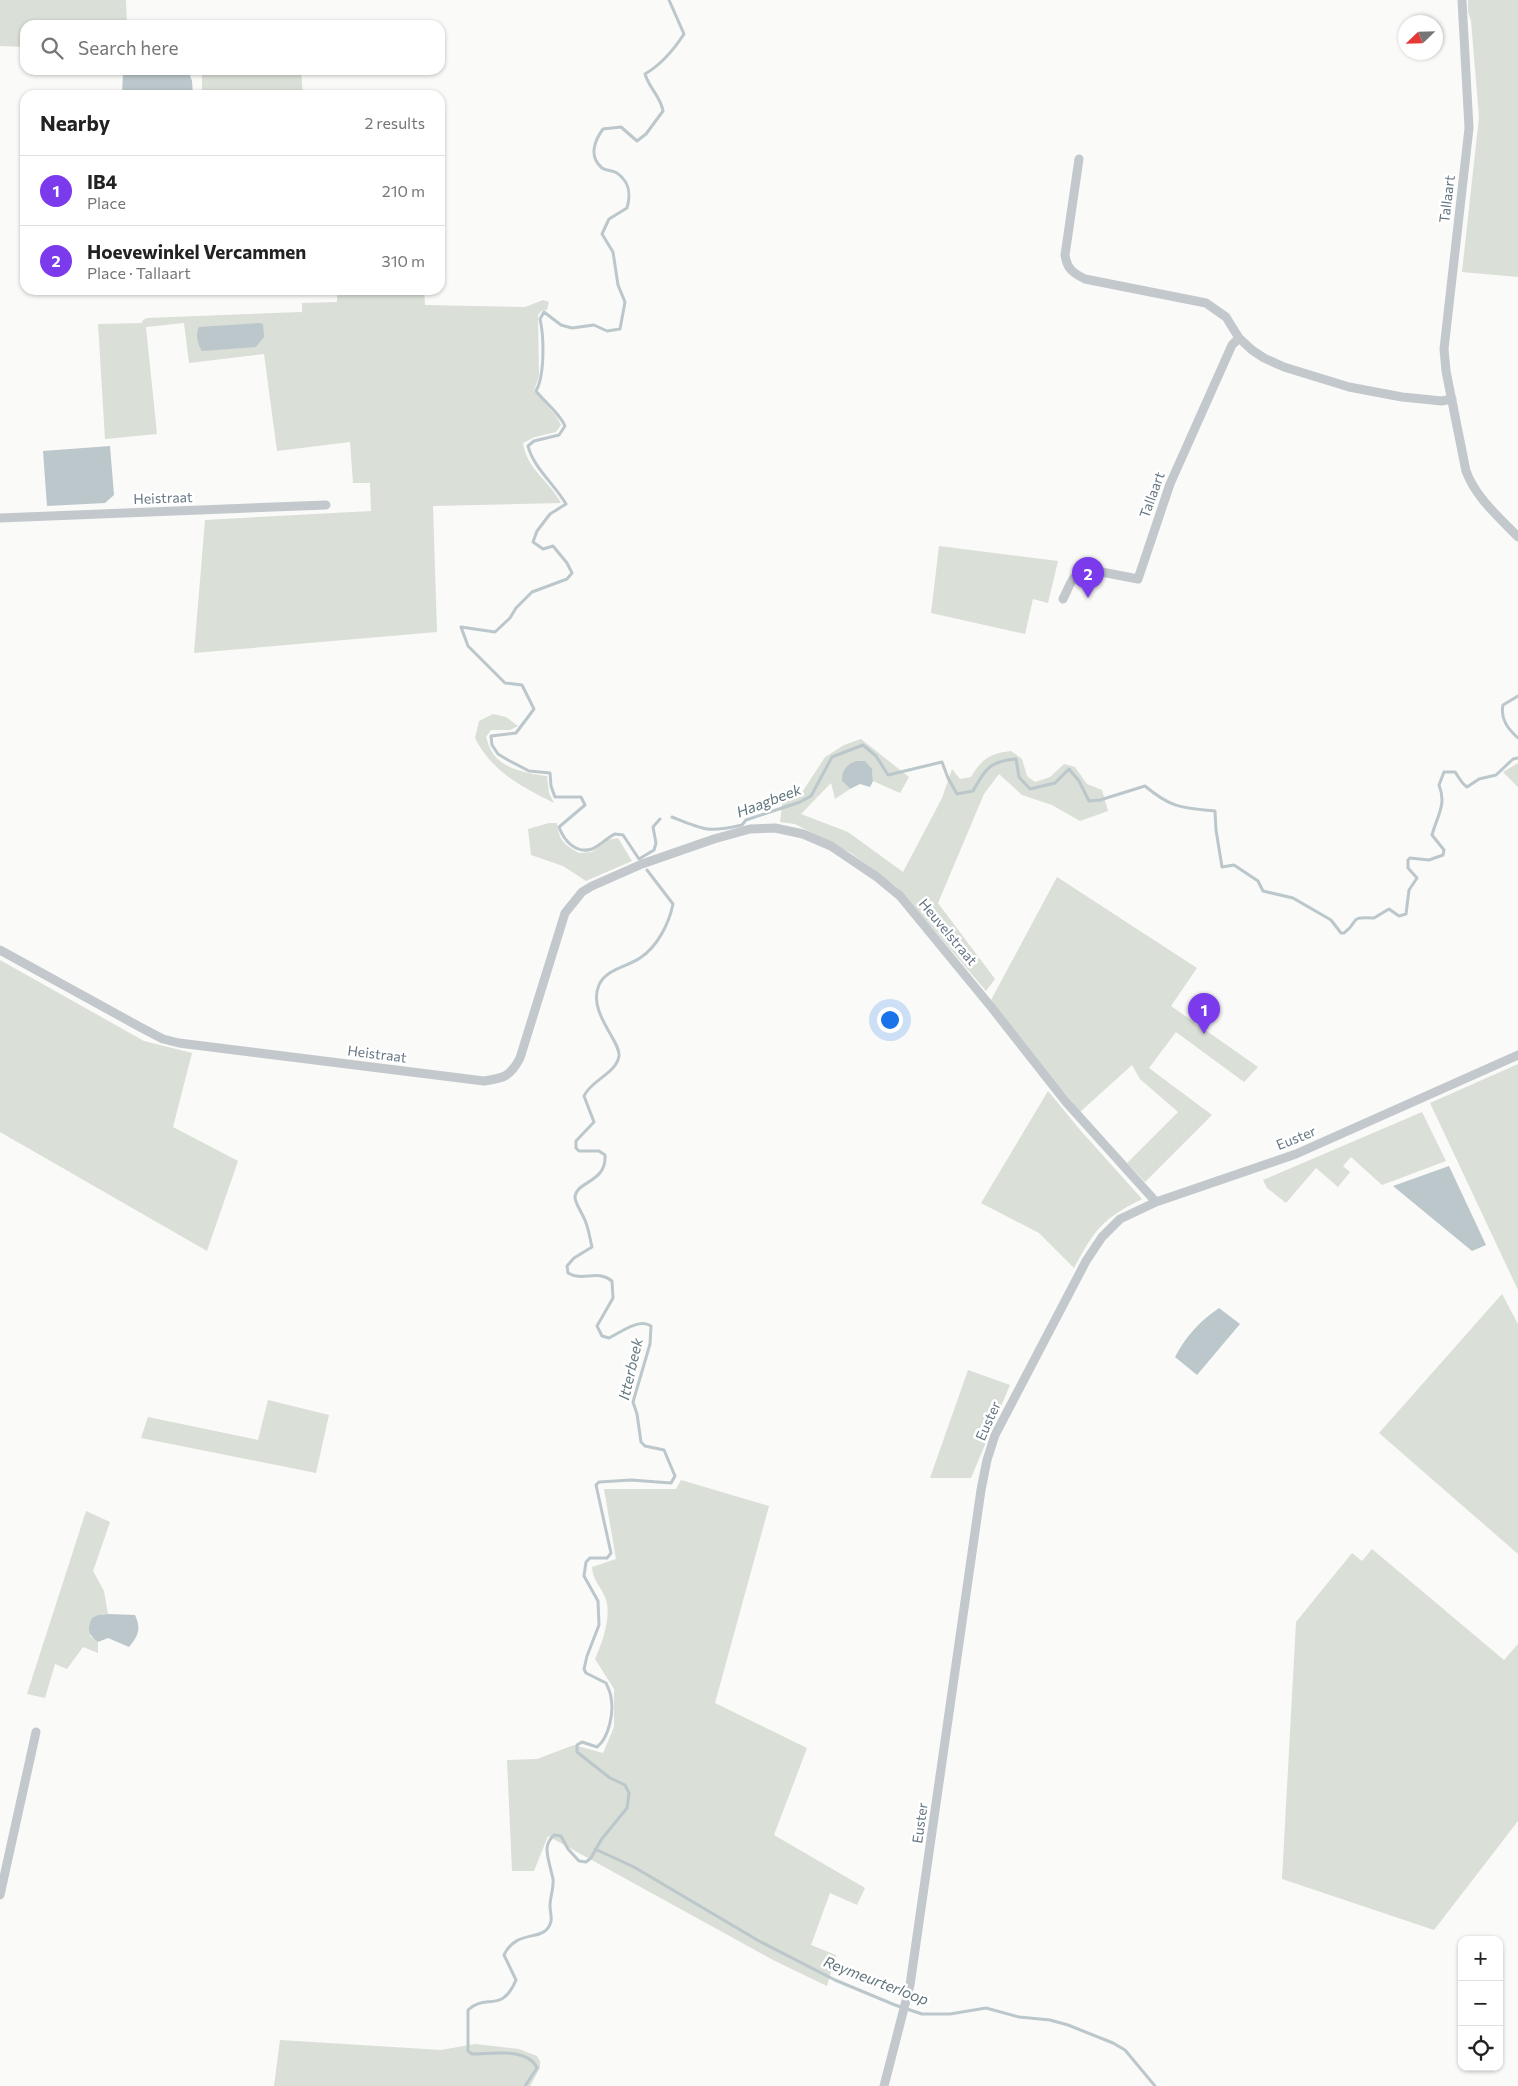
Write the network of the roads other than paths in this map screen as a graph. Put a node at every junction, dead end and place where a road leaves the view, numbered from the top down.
1 (1462, 0) edge
2 (1079, 159) dead end
3 (1239, 338) junction
4 (1452, 400) junction
5 (326, 505) dead end
6 (0, 518) edge
7 (1518, 537) edge
8 (1064, 599) dead end
9 (642, 864) joint
10 (0, 950) edge
11 (1518, 1055) edge
12 (1156, 1202) junction
13 (36, 1732) dead end
14 (0, 1895) edge
15 (884, 2086) edge

1 - 4 street, Tallaart
2 - 3 street
3 - 4 street
3 - 8 street, Tallaart
4 - 7 street, Tallaart
5 - 6 street, Heistraat
9 - 10 street, Heistraat
9 - 12 street, Heuvelstraat
11 - 12 street, Euster
12 - 15 street, Euster
13 - 14 street

